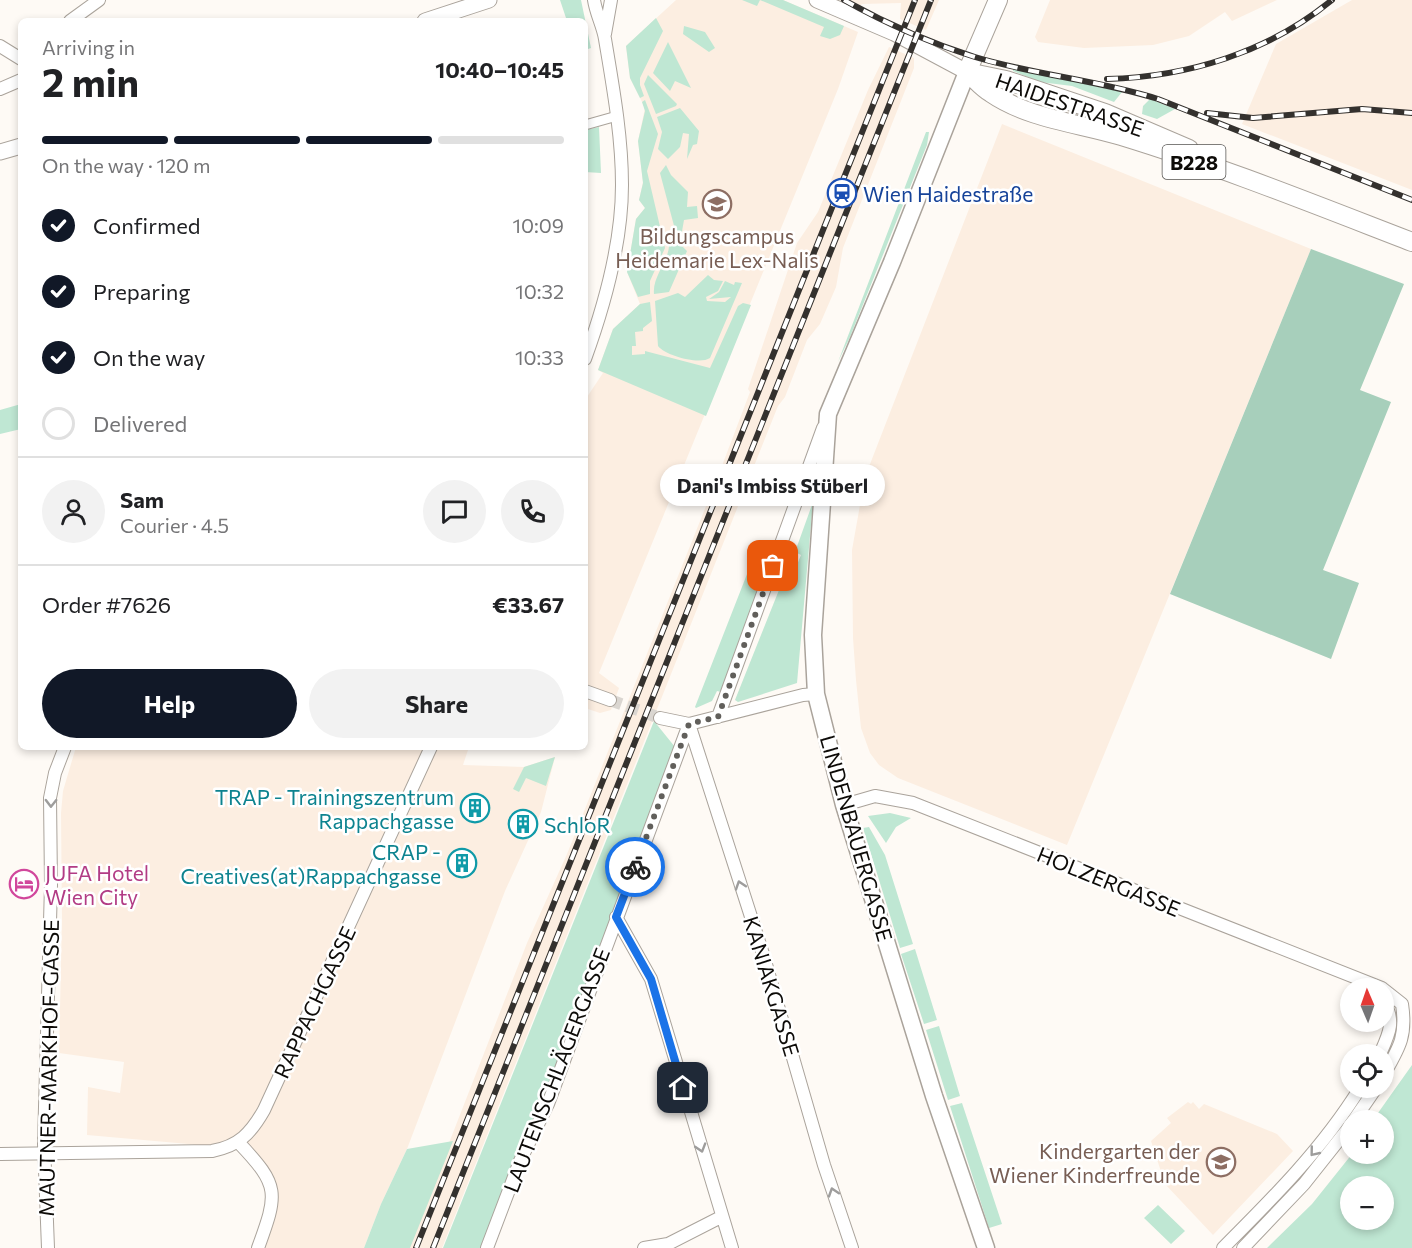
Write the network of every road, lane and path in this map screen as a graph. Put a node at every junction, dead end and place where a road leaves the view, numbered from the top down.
1 (99, 0) edge
2 (489, 0) edge
3 (594, 0) edge
4 (611, 0) edge
5 (817, 0) edge
6 (998, 0) edge
7 (74, 18) edge
8 (434, 18) edge
9 (604, 35) junction
10 (0, 46) edge
11 (18, 57) edge
12 (967, 72) junction
13 (18, 81) edge
14 (0, 89) edge
15 (617, 116) junction
16 (588, 124) edge
17 (18, 147) edge
18 (0, 152) edge
19 (1412, 242) edge
20 (588, 349) edge
21 (828, 414) junction
22 (588, 692) edge
23 (816, 694) junction
24 (610, 700) tunnel mouth
25 (718, 717) junction
26 (660, 718) tunnel mouth
27 (689, 724) junction
28 (64, 750) edge
29 (430, 750) edge
30 (844, 805) junction
31 (616, 917) junction
32 (1352, 978) edge
33 (1394, 999) edge
34 (1406, 1027) junction
35 (1394, 1029) edge
36 (1394, 1057) edge
37 (1353, 1098) edge
38 (1336, 1123) junction
39 (1340, 1124) edge
40 (1340, 1140) edge
41 (239, 1143) junction
42 (44, 1153) junction
43 (0, 1155) edge
44 (721, 1217) junction
45 (48, 1248) edge
46 (258, 1248) edge
47 (487, 1248) edge
48 (644, 1248) edge
49 (732, 1248) edge
50 (852, 1248) edge
51 (986, 1248) edge
52 (1223, 1248) edge
53 (1243, 1248) edge

1 - 7 street
2 - 8 street
3 - 9 street
4 - 9 street
5 - 12 street, HAIDESTRASSE
6 - 12 main road
9 - 15 street
10 - 11 street
12 - 19 main road, HAIDESTRASSE / B228
12 - 21 main road
13 - 14 street
15 - 16 street
15 - 20 street
17 - 18 street
21 - 23 main road, LINDENBAUERGASSE
21 - 25 street
22 - 24 street
23 - 25 street
23 - 30 main road, LINDENBAUERGASSE
25 - 27 street
26 - 27 street
27 - 31 street, LAUTENSCHLÄGERGASSE
50 -> 27 street, KANIAKGASSE
28 -> 42 street, MAUTNER-MARKHOF-GASSE
29 - 41 street, RAPPACHGASSE
30 - 32 street, HOLZERGASSE
30 - 51 main road, LINDENBAUERGASSE
31 -> 44 street
31 - 47 street, LAUTENSCHLÄGERGASSE
33 - 34 street
34 - 35 street
34 - 36 street
37 - 38 street
38 - 39 street
38 -> 52 street
40 - 53 street
41 - 42 street
41 - 46 street
42 - 43 street
42 - 45 street, MAUTNER-MARKHOF-GASSE
44 - 48 street
44 - 49 street

